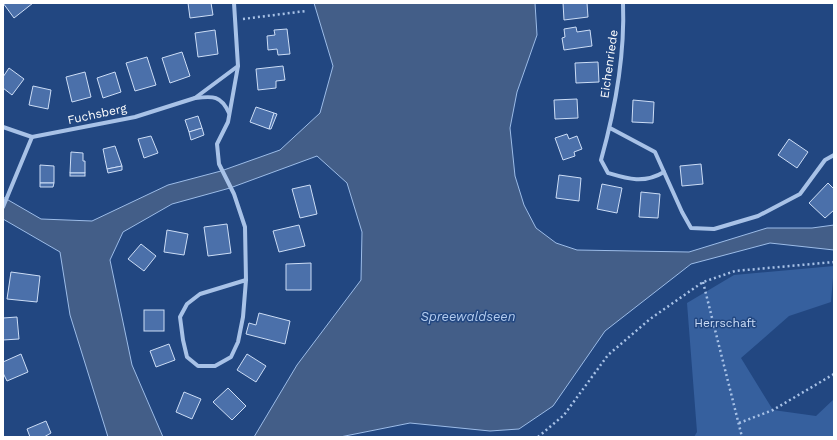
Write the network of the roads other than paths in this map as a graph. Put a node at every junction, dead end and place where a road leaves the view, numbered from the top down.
1 (234, 3) edge
2 (623, 3) edge
3 (238, 66) junction
4 (195, 98) junction
5 (229, 114) junction
6 (3, 127) edge
7 (610, 128) junction
8 (32, 137) junction
9 (834, 155) edge
10 (664, 172) junction
11 (3, 207) edge
12 (246, 280) junction

1 - 3 street
2 - 7 street, Eichenriede
3 - 4 street, Fuchsberg
3 - 5 street
4 - 5 street, Fuchsberg
4 - 8 street, Fuchsberg
5 - 12 street
6 - 8 street
7 - 10 street
7 - 10 street, Eichenriede
8 - 11 street
9 - 10 street
12 - 12 street

